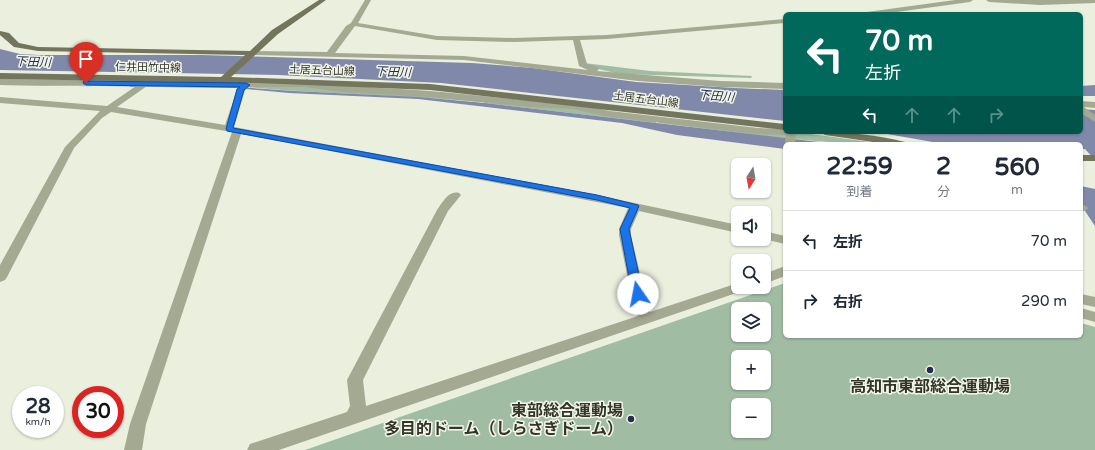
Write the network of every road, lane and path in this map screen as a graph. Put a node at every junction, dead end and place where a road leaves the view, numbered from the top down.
1 (323, 0) edge
2 (368, 0) edge
3 (970, 0) edge
4 (989, 0) edge
5 (1095, 1) edge
6 (882, 12) edge
7 (783, 21) edge
8 (354, 24) junction
9 (0, 32) edge
10 (576, 38) junction
11 (447, 39) junction
12 (253, 52) junction
13 (329, 55) junction
14 (455, 58) junction
15 (620, 75) junction
16 (0, 76) edge
17 (226, 78) junction
18 (0, 82) edge
19 (783, 82) edge
20 (306, 83) junction
21 (141, 86) junction
22 (783, 86) edge
23 (244, 87) junction
24 (1095, 99) edge
25 (0, 100) edge
26 (1083, 102) edge
27 (1095, 104) edge
28 (574, 105) junction
29 (111, 108) junction
30 (1083, 110) edge
31 (1095, 119) edge
32 (783, 127) edge
33 (233, 130) junction
34 (840, 134) edge
35 (789, 136) edge
36 (891, 142) edge
37 (455, 195) dead end
38 (635, 206) junction
39 (731, 227) edge
40 (771, 237) edge
41 (783, 240) edge
42 (783, 272) edge
43 (771, 276) edge
44 (0, 277) edge
45 (731, 290) edge
46 (1083, 299) edge
47 (1095, 302) edge
48 (1083, 314) edge
49 (1095, 317) edge
50 (647, 318) junction
51 (356, 408) junction
52 (133, 450) edge
53 (256, 450) edge

1 - 12 main road
2 - 8 street
3 - 6 street
4 - 5 street
7 - 10 street
8 - 11 street
8 - 13 street
9 - 12 main road
10 - 11 street
10 - 15 street
11 - 14 street
12 - 13 street
12 - 17 main road
13 - 14 street
14 - 15 street
15 - 19 street
15 - 22 street
16 - 17 main road, 仁井田竹中線
17 - 20 main road, 土居五台山線
18 - 21 street
20 - 23 street
20 - 28 main road, 土居五台山線
21 - 23 street
21 - 29 street
23 - 33 street
24 - 26 street
25 - 29 street
26 - 27 street
28 - 32 main road, 土居五台山線
28 - 35 street
29 - 33 street
29 - 44 street
30 - 31 street
33 - 38 street
33 - 52 street
34 - 36 main road
37 - 51 street
38 - 39 street
38 - 50 street
40 - 41 street
42 - 43 street
45 - 50 street
46 - 47 street
48 - 49 street
50 - 51 street
51 - 53 street

